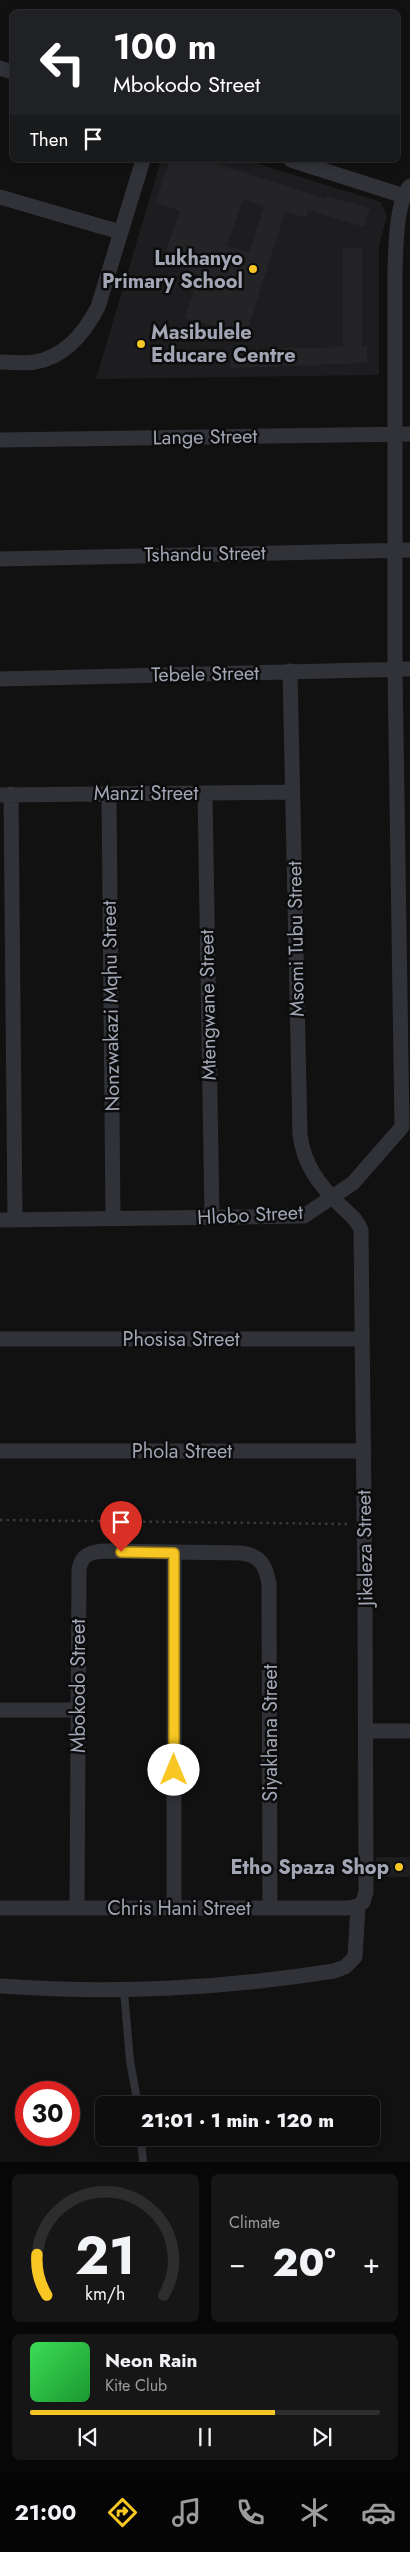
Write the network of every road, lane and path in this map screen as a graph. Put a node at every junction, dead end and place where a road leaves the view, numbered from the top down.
1 (142, 162) edge
2 (298, 162) edge
3 (407, 191) edge
4 (0, 196) edge
5 (120, 232) junction
6 (403, 317) edge
7 (0, 362) edge
8 (394, 434) junction
9 (410, 434) edge
10 (0, 440) edge
11 (394, 550) junction
12 (410, 550) edge
13 (0, 559) edge
14 (403, 669) edge
15 (290, 671) junction
16 (0, 678) edge
17 (403, 790) edge
18 (293, 792) junction
19 (204, 793) junction
20 (6, 794) edge
21 (109, 794) junction
22 (404, 902) edge
23 (405, 1015) edge
24 (406, 1127) edge
25 (332, 1198) junction
26 (212, 1218) junction
27 (113, 1219) junction
28 (7, 1220) edge
29 (0, 1339) edge
30 (362, 1339) junction
31 (0, 1451) edge
32 (364, 1451) junction
33 (0, 1520) edge
34 (364, 1524) junction
35 (174, 1553) junction
36 (261, 1560) joint
37 (0, 1710) edge
38 (78, 1710) junction
39 (366, 1731) junction
40 (410, 1731) edge
41 (358, 1906) junction
42 (0, 1908) edge
43 (77, 1908) junction
44 (174, 1908) junction
45 (270, 1908) junction
46 (0, 1986) edge
47 (124, 1991) junction
48 (136, 2096) edge
49 (142, 2146) edge
50 (142, 2162) edge

1 - 5 street
2 - 3 street
3 - 6 street, Hlobo Street
4 - 5 street
5 - 7 street
6 - 8 street, Hlobo Street
8 - 9 street, Lange Street
8 - 10 street, Lange Street
8 - 11 street, Hlobo Street
11 - 12 street, Tshandu Street
11 - 13 street, Tshandu Street
11 - 14 street, Hlobo Street
14 - 15 street, Tebele Street
14 - 17 street, Hlobo Street
15 - 16 street, Tebele Street
15 - 18 street, Msomi Tubu Street
17 - 22 street, Hlobo Street
18 - 19 street, Manzi Street
18 - 25 street, Msomi Tubu Street
19 - 21 street, Manzi Street
19 - 26 street, Mtengwane Street
20 - 21 street, Manzi Street
20 - 28 street
21 - 27 street, Nonzwakazi Mqhu Street
22 - 23 street, Hlobo Street
23 - 24 street, Hlobo Street
24 - 25 street, Hlobo Street
25 - 26 street, Hlobo Street
25 - 30 street, Jikeleza Street
26 - 27 street, Hlobo Street
27 - 28 street, Hlobo Street
29 - 30 street, Phosisa Street
30 - 32 street, Jikeleza Street
31 - 32 street, Phola Street
32 - 34 street, Jikeleza Street
33 - 34 path
34 - 39 street, Jikeleza Street
35 - 36 street, Mbokodo Street
35 - 38 street, Mbokodo Street
35 - 44 street
36 - 45 street, Siyakhana Street
37 - 38 street
38 - 43 street, Mbokodo Street
39 - 40 street
39 - 41 street, Jikeleza Street
41 - 45 street, Chris Hani Street
41 - 47 street, Jikeleza Street
42 - 43 street, Chris Hani Street
43 - 44 street, Chris Hani Street
44 - 45 street, Chris Hani Street
46 - 47 street, Jikeleza Street
47 - 48 lane
49 - 50 lane

